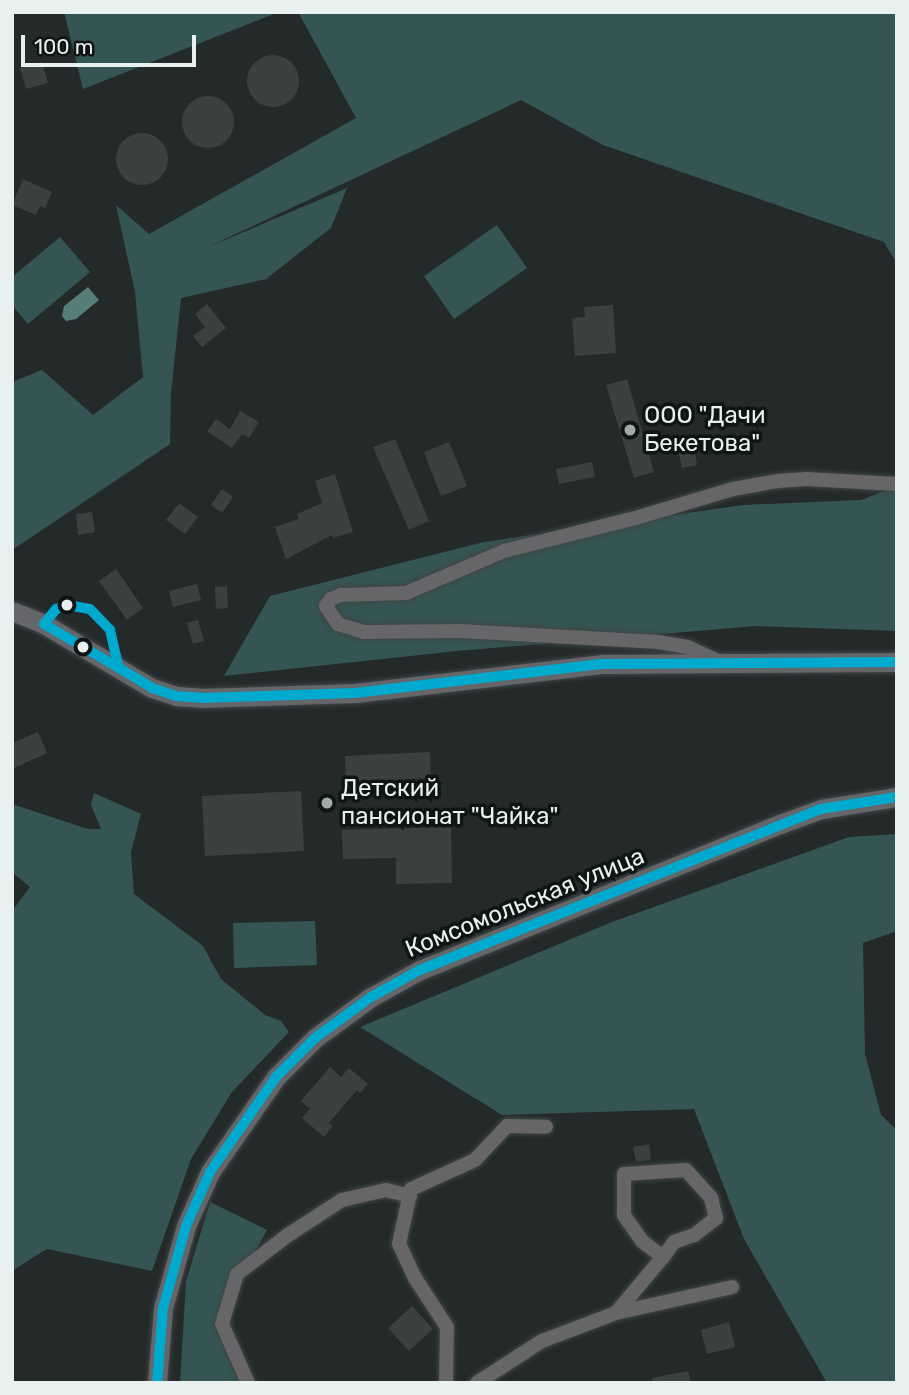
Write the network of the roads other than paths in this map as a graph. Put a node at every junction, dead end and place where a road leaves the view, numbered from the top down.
1 (897, 484) edge
2 (12, 611) edge
3 (897, 662) edge
4 (723, 663) junction
5 (897, 797) edge
6 (546, 1127) dead end
7 (410, 1196) junction
8 (663, 1257) junction
9 (732, 1287) dead end
10 (617, 1313) junction
11 (157, 1383) edge
12 (247, 1383) edge
13 (446, 1383) edge
14 (477, 1383) edge

1 - 4 street
2 - 4 main road
3 - 4 main road
5 - 11 main road, Комсомольская улица
6 - 7 street
7 - 12 street
7 - 13 street
8 - 8 street
8 - 10 street
9 - 10 street
10 - 14 street

